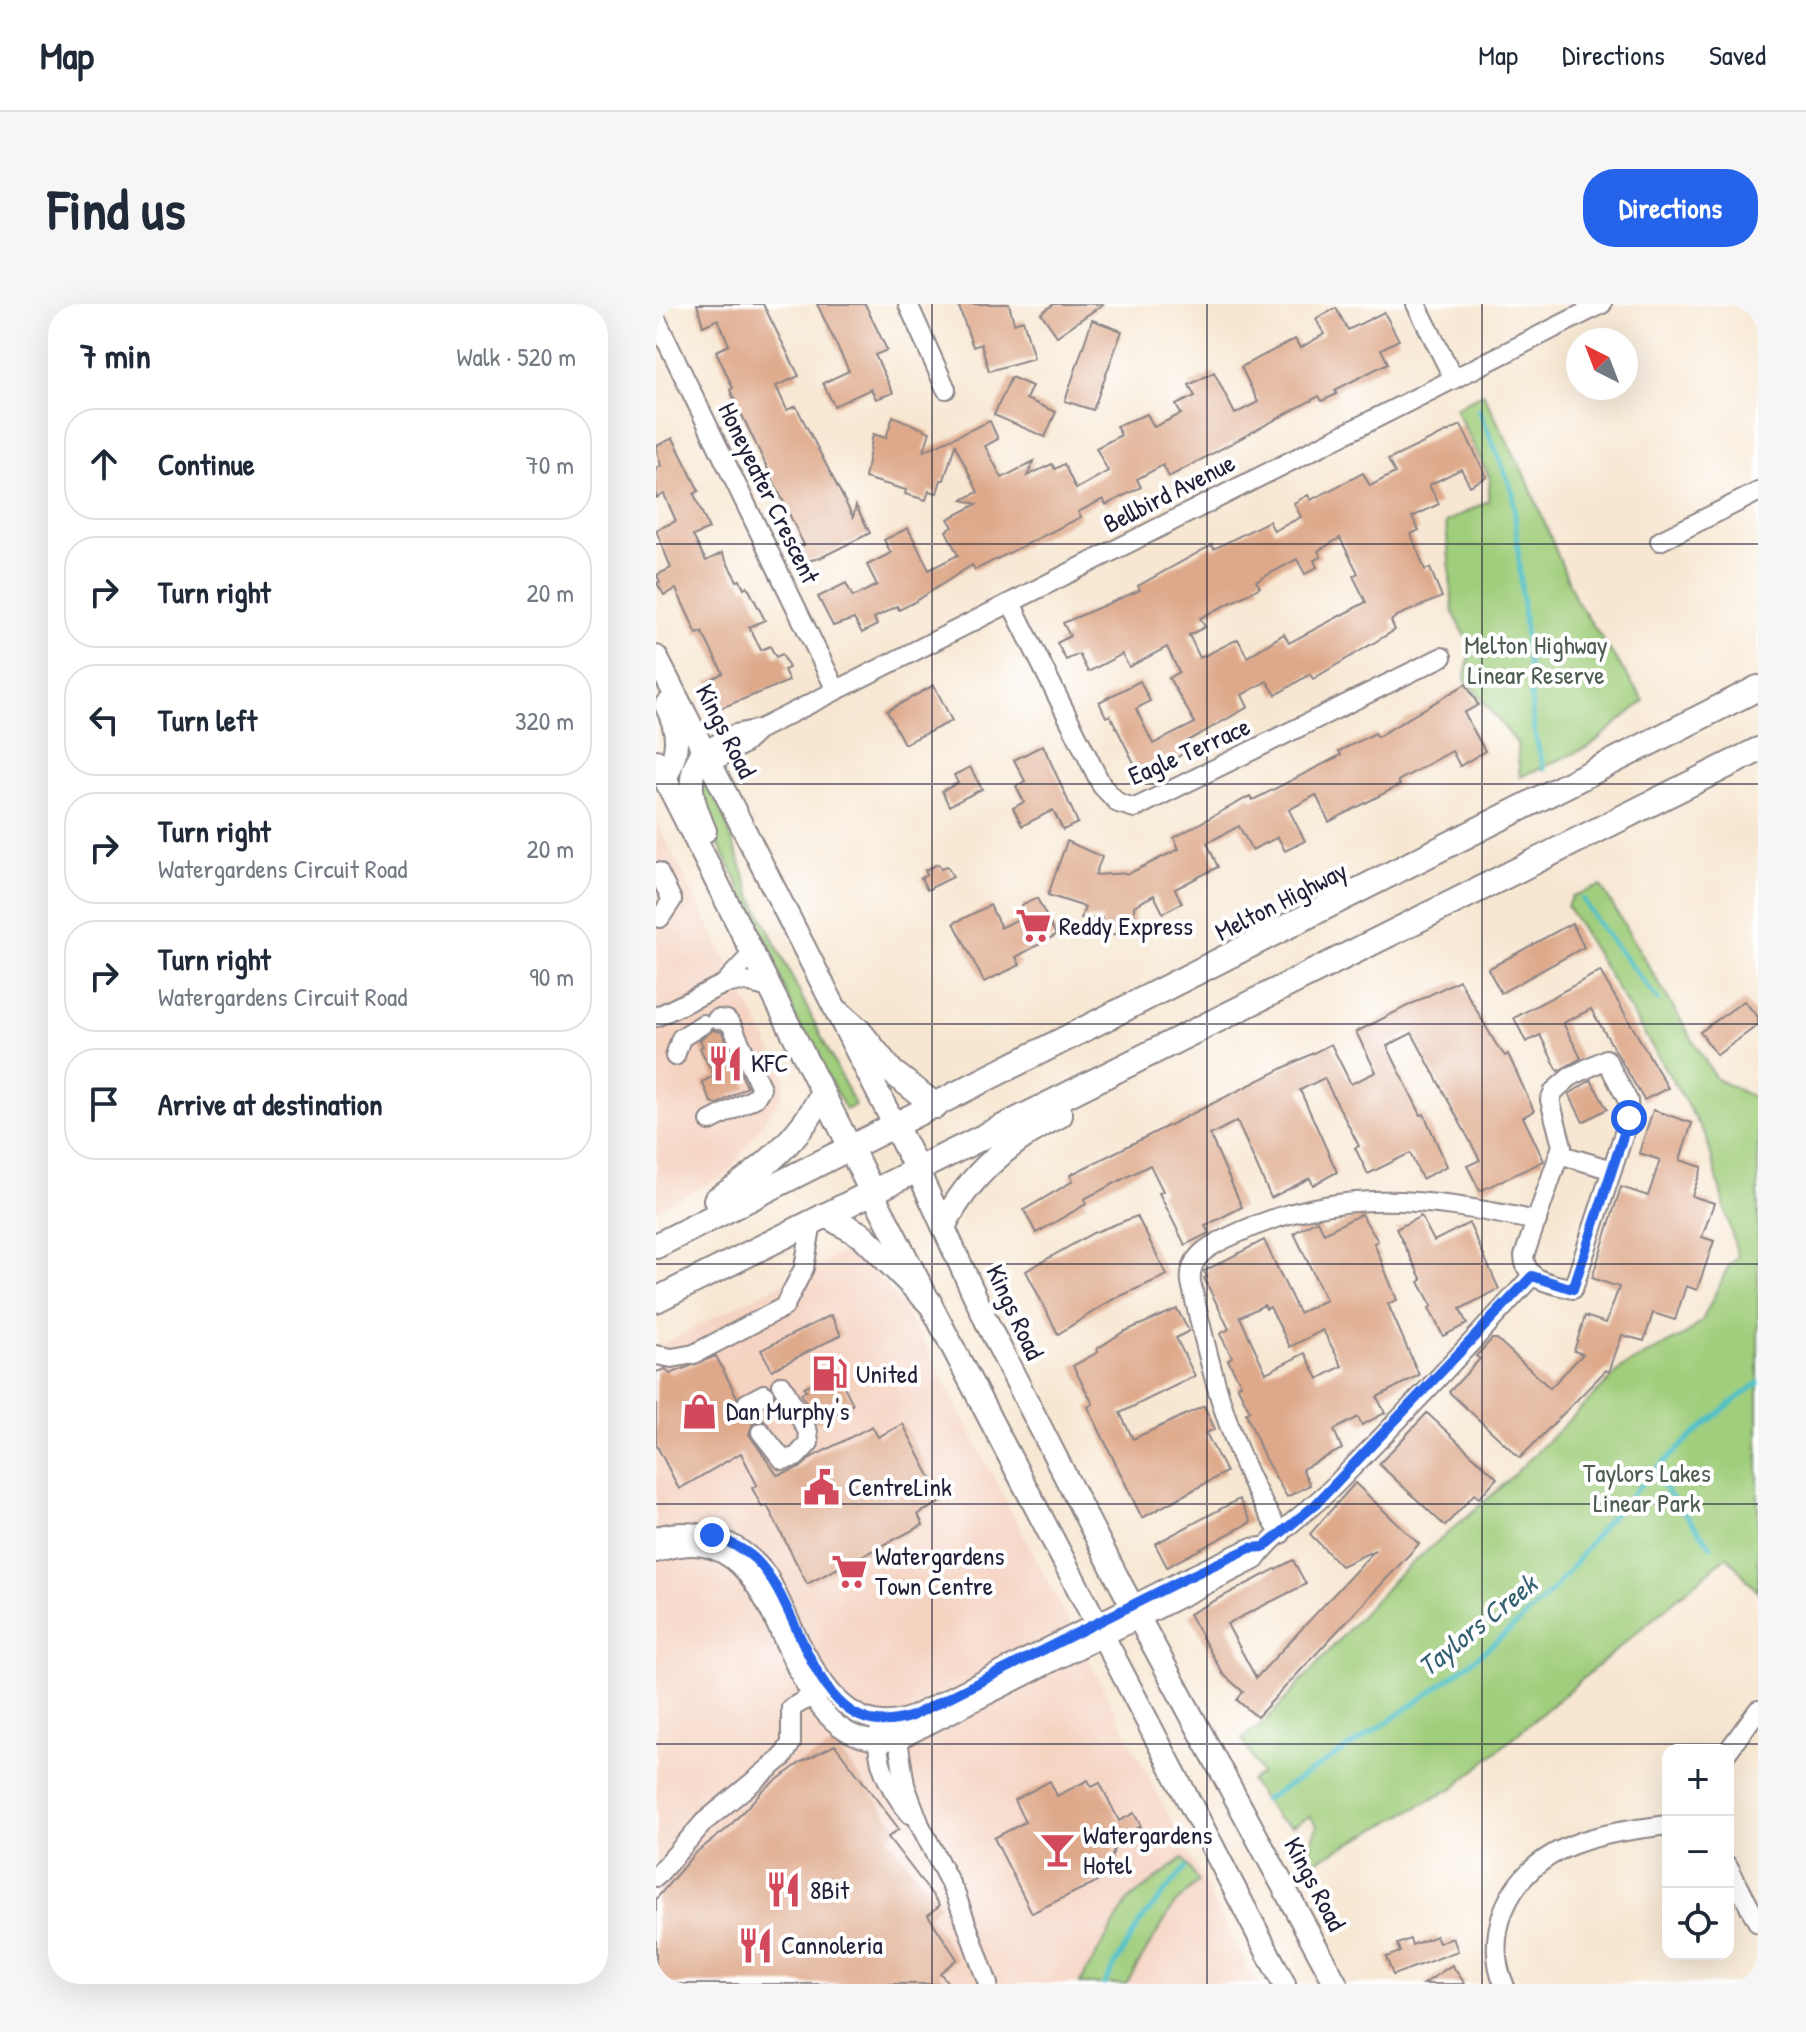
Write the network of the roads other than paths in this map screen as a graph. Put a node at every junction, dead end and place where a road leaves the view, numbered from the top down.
1 (908, 304) edge
2 (1416, 304) edge
3 (1602, 304) edge
4 (656, 319) edge
5 (1454, 379) junction
6 (946, 389) dead end
7 (1758, 492) edge
8 (1660, 541) dead end
9 (1011, 603) junction
10 (656, 657) edge
11 (1442, 657) dead end
12 (656, 684) edge
13 (1758, 688) edge
14 (836, 690) junction
15 (1758, 750) edge
16 (707, 757) junction
17 (659, 774) edge
18 (658, 872) edge
19 (660, 918) dead end
20 (753, 953) junction
21 (1297, 978) junction
22 (724, 984) junction
23 (770, 988) junction
24 (839, 1013) junction
25 (656, 1017) edge
26 (675, 1056) dead end
27 (822, 1094) junction
28 (936, 1106) junction
29 (710, 1121) dead end
30 (895, 1126) junction
31 (851, 1149) junction
32 (1559, 1154) junction
33 (917, 1169) junction
34 (1612, 1170) junction
35 (872, 1192) junction
36 (819, 1218) junction
37 (1537, 1221) junction
38 (944, 1225) junction
39 (656, 1246) edge
40 (1532, 1276) junction
41 (656, 1300) edge
42 (929, 1302) junction
43 (656, 1355) edge
44 (782, 1385) dead end
45 (764, 1394) dead end
46 (749, 1409) dead end
47 (761, 1432) dead end
48 (1281, 1534) junction
49 (656, 1536) edge
50 (656, 1553) edge
51 (1136, 1611) junction
52 (1098, 1629) junction
53 (820, 1692) junction
54 (1758, 1710) edge
55 (881, 1721) junction
56 (898, 1740) junction
57 (878, 1742) junction
58 (1733, 1744) edge
59 (920, 1825) junction
60 (1662, 1826) edge
61 (656, 1877) edge
62 (1734, 1877) edge
63 (1758, 1923) edge
64 (988, 1984) edge
65 (1284, 1984) edge
66 (1336, 1984) edge
67 (1504, 1984) edge

1 - 6 street
2 - 5 street
3 - 5 street, Bellbird Avenue
4 - 14 street, Honeyeater Crescent
5 - 9 street, Bellbird Avenue
7 - 8 street
9 - 11 street, Eagle Terrace
9 - 14 street, Bellbird Avenue
10 - 16 main road, Kings Road
12 - 17 main road
13 - 28 highway, Melton Highway
14 - 16 street, Bellbird Avenue
15 - 21 highway
16 - 20 main road
16 - 24 main road, Kings Road
17 - 20 main road
18 - 19 street
20 - 22 street
20 - 23 main road
21 - 33 highway
21 - 38 highway
22 - 23 street
22 - 25 street
23 - 27 main road
24 - 28 highway
24 - 30 main road, Kings Road
26 - 29 street
27 - 31 main road
27 - 39 highway
28 - 30 highway, Melton Highway
30 - 31 highway, Melton Highway
30 - 33 highway, Kings Road
31 - 35 highway
31 - 39 highway, Melton Highway
32 - 34 street
32 - 34 street
32 - 37 street
33 - 35 highway
33 - 38 main road, Kings Road
34 - 40 street
35 - 36 highway
35 - 42 main road
36 - 41 highway
36 - 42 highway
36 - 43 street
37 - 40 street
37 - 48 street
38 - 51 main road, Kings Road
40 - 48 street
42 - 52 main road
44 - 47 street
45 - 46 street
48 - 51 street
49 - 53 street
50 - 53 street
51 - 52 street
51 - 66 main road, Kings Road
52 - 55 street
52 - 56 street
52 - 65 main road
53 - 55 street
53 - 57 street
53 - 61 street
54 - 58 street
55 - 56 street
55 - 57 street
56 - 57 street
56 - 59 street
57 - 59 street
59 - 64 street
60 - 67 street
62 - 63 street

